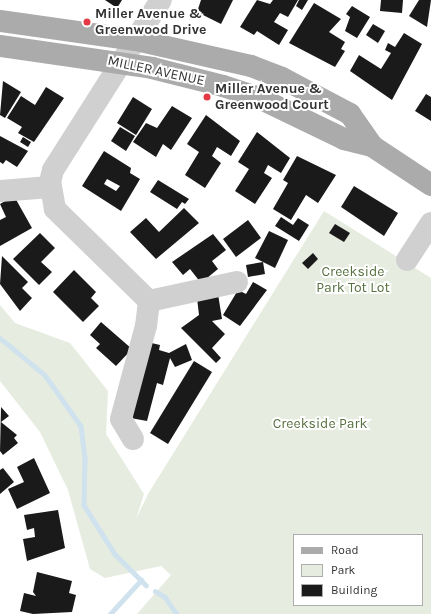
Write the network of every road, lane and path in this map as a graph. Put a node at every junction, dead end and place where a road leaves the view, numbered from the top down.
1 (161, 0) edge
2 (0, 21) edge
3 (136, 40) junction
4 (0, 46) edge
5 (122, 63) junction
6 (372, 146) junction
7 (431, 185) edge
8 (50, 187) junction
9 (0, 191) edge
10 (431, 223) edge
11 (406, 260) dead end
12 (238, 282) dead end
13 (149, 301) junction
14 (133, 439) dead end

1 - 3 street
2 - 3 main road, MILLER AVENUE
3 - 5 street
3 - 6 main road, MILLER AVENUE
4 - 5 main road, MILLER AVENUE
5 - 6 main road, MILLER AVENUE
5 - 8 street
6 - 7 main road, MILLER AVENUE
8 - 9 street
8 - 13 street
10 - 11 street
12 - 13 street
13 - 14 street

